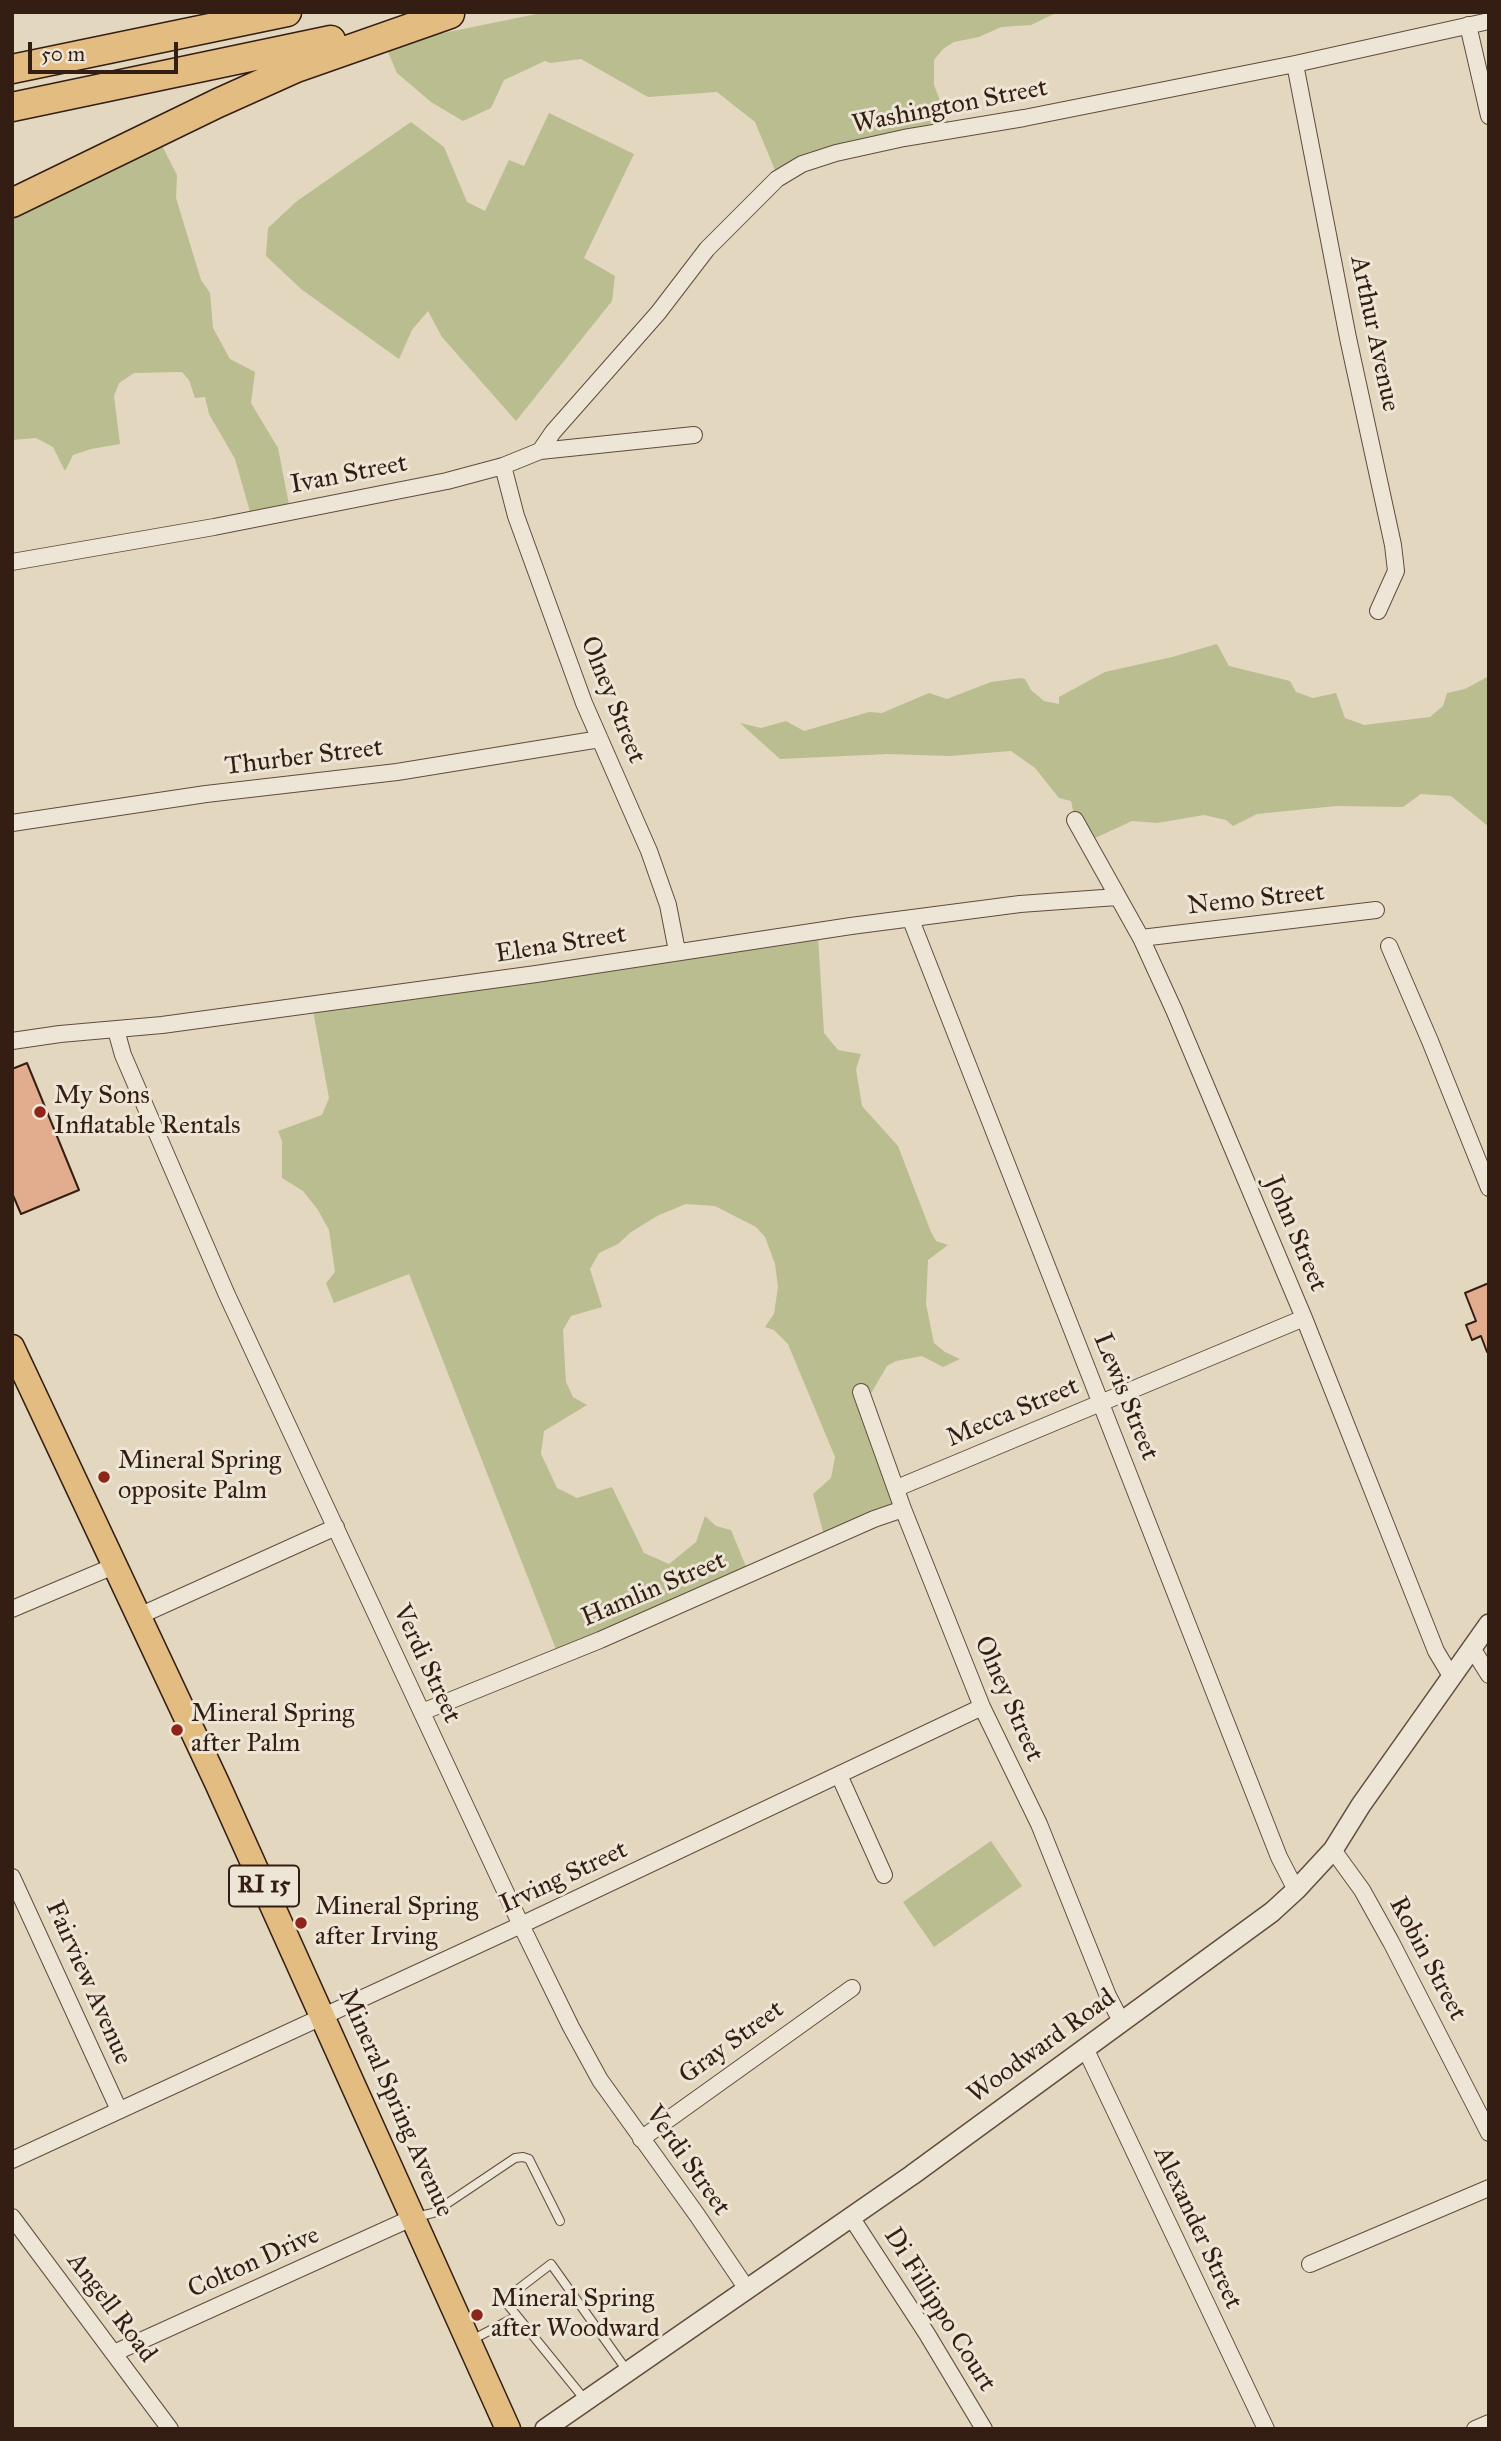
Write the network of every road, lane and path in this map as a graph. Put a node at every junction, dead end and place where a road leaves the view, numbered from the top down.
1 (287, 12) edge
2 (453, 13) edge
3 (1489, 21) edge
4 (1468, 25) junction
5 (1295, 64) junction
6 (12, 69) edge
7 (12, 107) edge
8 (1489, 116) edge
9 (12, 203) edge
10 (694, 435) dead end
11 (540, 450) junction
12 (503, 466) junction
13 (12, 562) edge
14 (1378, 611) dead end
15 (600, 739) junction
16 (1075, 820) dead end
17 (12, 822) edge
18 (1116, 897) junction
19 (1376, 911) dead end
20 (911, 920) junction
21 (1141, 939) junction
22 (1389, 946) dead end
23 (677, 951) junction
24 (116, 1030) junction
25 (12, 1041) edge
26 (1489, 1188) edge
27 (1304, 1318) junction
28 (12, 1347) edge
29 (861, 1392) dead end
30 (1100, 1403) junction
31 (897, 1488) junction
32 (903, 1510) junction
33 (335, 1527) junction
34 (114, 1566) junction
35 (12, 1609) edge
36 (139, 1616) junction
37 (1489, 1624) edge
38 (1472, 1648) junction
39 (1489, 1675) edge
40 (1451, 1676) junction
41 (982, 1707) junction
42 (422, 1712) junction
43 (839, 1775) junction
44 (1333, 1850) junction
45 (884, 1875) dead end
46 (12, 1877) edge
47 (1296, 1891) junction
48 (521, 1925) junction
49 (852, 1988) dead end
50 (323, 2017) junction
51 (1121, 2021) junction
52 (1085, 2048) junction
53 (119, 2110) junction
54 (1489, 2133) edge
55 (642, 2139) junction
56 (12, 2160) edge
57 (1489, 2188) edge
58 (12, 2217) edge
59 (414, 2217) junction
60 (851, 2217) junction
61 (560, 2221) dead end
62 (1310, 2264) dead end
63 (747, 2289) junction
64 (517, 2315) junction
65 (470, 2342) junction
66 (114, 2353) junction
67 (628, 2372) junction
68 (586, 2401) junction
69 (1489, 2423) edge
70 (170, 2429) edge
71 (508, 2429) edge
72 (545, 2429) edge
73 (984, 2429) edge
74 (1266, 2429) edge
75 (1475, 2429) edge

1 - 6 highway
2 - 7 highway
2 - 9 highway
3 - 4 street, Washington Street
4 - 5 street, Washington Street
4 - 8 street
5 - 11 street, Washington Street
5 - 14 street, Arthur Avenue
10 - 11 street, Ivan Street
11 - 12 street, Ivan Street
12 - 13 street, Ivan Street
12 - 15 street, Olney Street
15 - 17 street, Thurber Street
15 - 23 street, Olney Street
16 - 18 street, John Street
18 - 20 street, Elena Street
18 - 21 street, John Street
19 - 21 street, Nemo Street
20 - 23 street, Elena Street
20 - 30 street, Lewis Street
21 - 27 street, John Street
22 - 26 street
23 - 24 street, Elena Street
24 - 25 street, Elena Street
24 - 33 street, Verdi Street
27 - 30 street, Mecca Street
27 - 40 street, John Street
28 - 34 main road, Mineral Spring Avenue / RI 15
29 - 31 street, Olney Street
30 - 31 street, Mecca Street
30 - 47 street, Lewis Street
31 - 32 street, Olney Street
32 - 41 street, Olney Street
32 - 42 street, Hamlin Street
33 - 36 street
33 - 42 street, Verdi Street
34 - 35 street
34 - 36 main road, Mineral Spring Avenue / RI 15
36 - 50 main road, Mineral Spring Avenue / RI 15
37 - 38 street, Woodward Road
38 - 39 street
38 - 40 street, Woodward Road
40 - 44 street, Woodward Road
41 - 43 street, Irving Street
41 - 51 street, Olney Street
42 - 48 street, Verdi Street
43 - 45 street
43 - 48 street, Irving Street
44 - 47 street, Woodward Road
44 - 54 street, Robin Street
46 - 53 street, Fairview Avenue
47 - 51 street, Woodward Road
48 - 50 street, Irving Street
48 - 55 street, Verdi Street
49 - 55 street, Gray Street
50 - 53 street, Irving Street
50 - 59 main road, Mineral Spring Avenue / RI 15
51 - 52 street, Woodward Road
52 - 60 street, Woodward Road
52 - 74 street, Alexander Street
53 - 56 street, Irving Street
55 - 63 street, Verdi Street
57 - 62 street
58 - 66 street, Angell Road
59 - 61 lane
59 - 65 main road, Mineral Spring Avenue / RI 15
59 - 66 street, Colton Drive
60 - 63 street, Woodward Road
60 - 73 street, Di Fillippo Court
63 - 67 street, Woodward Road
64 - 65 lane
64 - 67 lane
64 - 68 lane
65 - 71 main road, Mineral Spring Avenue / RI 15
66 - 70 street, Angell Road
67 - 68 street, Woodward Road
68 - 72 street, Woodward Road
69 - 75 street

